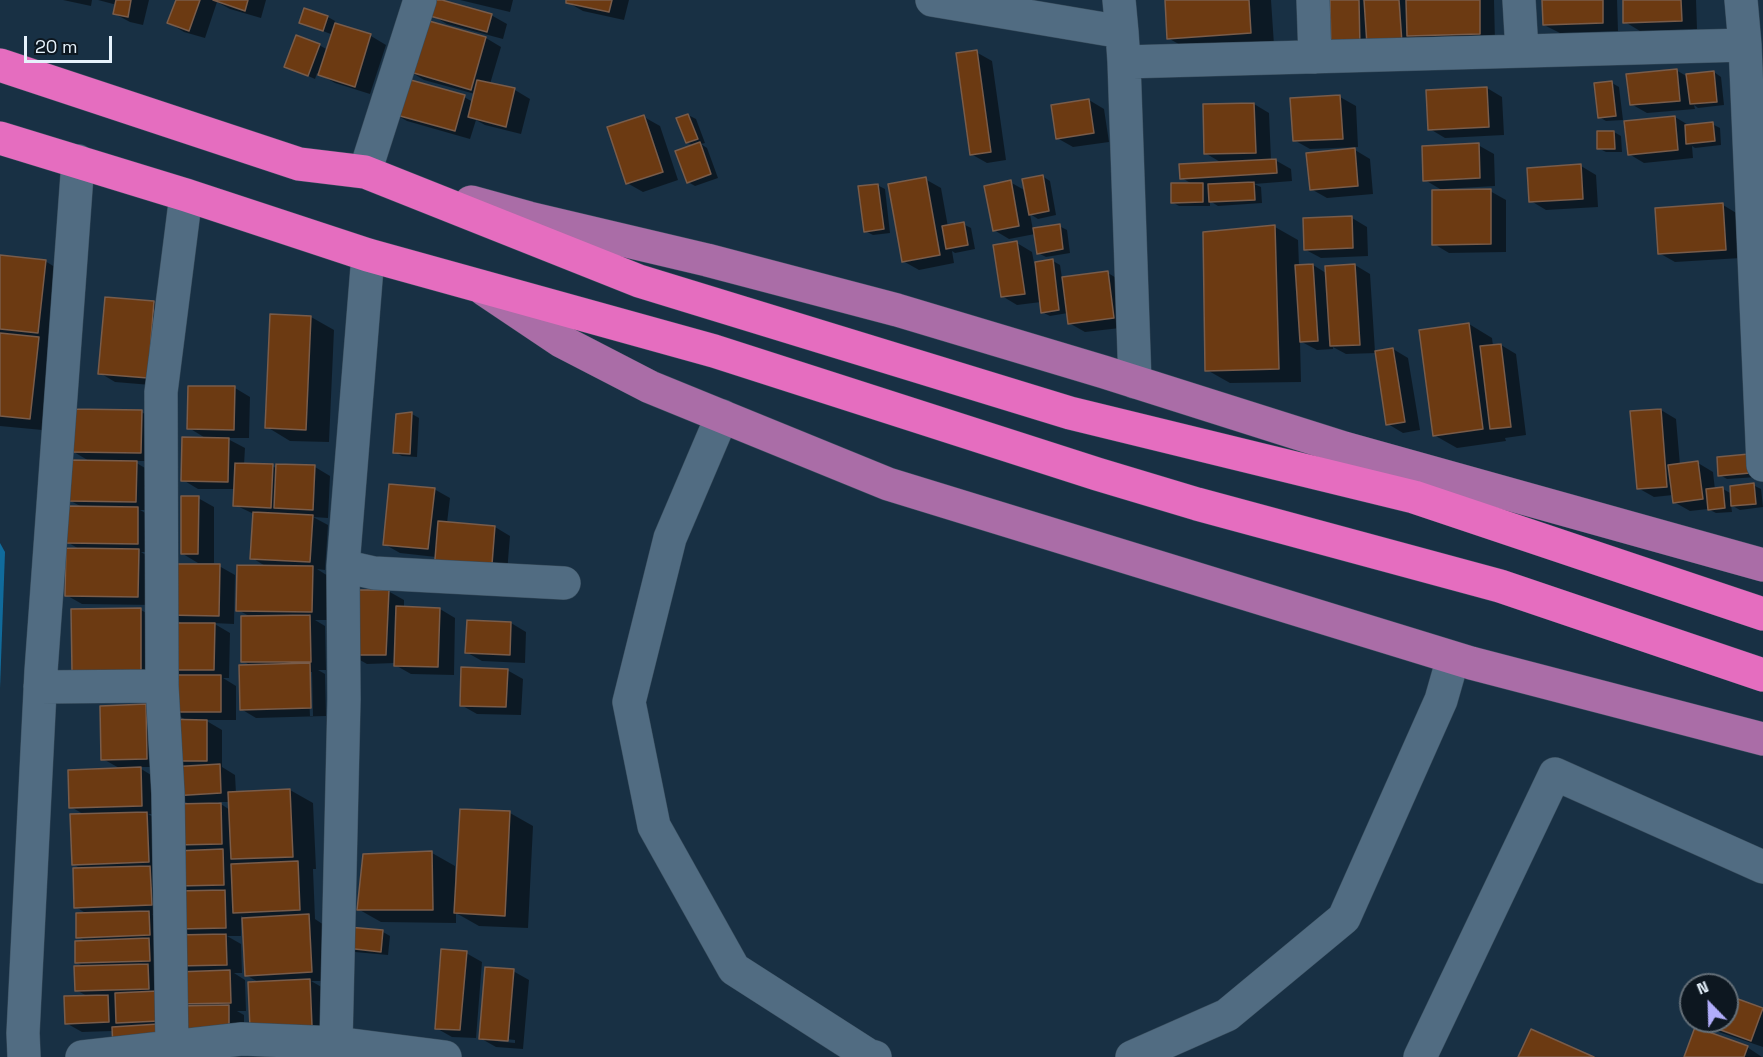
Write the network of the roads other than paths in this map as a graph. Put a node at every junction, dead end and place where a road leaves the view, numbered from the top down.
1 (420, 0) edge
2 (932, 0) edge
3 (1119, 0) edge
4 (1313, 0) edge
5 (1519, 0) edge
6 (1741, 0) edge
7 (1745, 45) junction
8 (1123, 47) junction
9 (1522, 51) junction
10 (1315, 57) junction
11 (0, 65) edge
12 (0, 138) edge
13 (78, 161) junction
14 (365, 172) junction
15 (186, 195) junction
16 (368, 255) junction
17 (479, 285) junction
18 (1135, 382) junction
19 (722, 416) junction
20 (1763, 465) edge
21 (1763, 565) edge
22 (343, 566) junction
23 (564, 583) dead end
24 (1763, 614) edge
25 (1453, 658) junction
26 (1763, 675) edge
27 (162, 686) junction
28 (40, 687) junction
29 (1763, 739) edge
30 (1763, 867) edge
31 (336, 1043) junction
32 (172, 1047) junction
33 (242, 1048) edge
34 (24, 1057) edge
35 (82, 1057) edge
36 (445, 1057) edge
37 (875, 1057) edge
38 (1132, 1057) edge
39 (1420, 1057) edge

1 - 14 street
2 - 8 street
3 - 8 street
4 - 10 street
5 - 9 street
6 - 7 street
7 - 9 street
7 - 20 street
8 - 10 street
8 - 18 street
9 - 10 street
11 - 14 highway
12 - 13 highway
13 - 15 highway
13 - 28 street
14 - 18 main road
14 - 24 highway
15 - 16 highway
15 - 27 street
16 - 17 highway
16 - 22 street
17 - 19 main road
17 - 26 highway
18 - 21 main road
19 - 25 main road
19 - 37 street
22 - 23 street
22 - 31 street
25 - 29 main road
25 - 38 street
27 - 28 street
27 - 32 street
28 - 34 street
30 - 39 street
31 - 33 street
31 - 36 street
32 - 33 street
32 - 35 street

